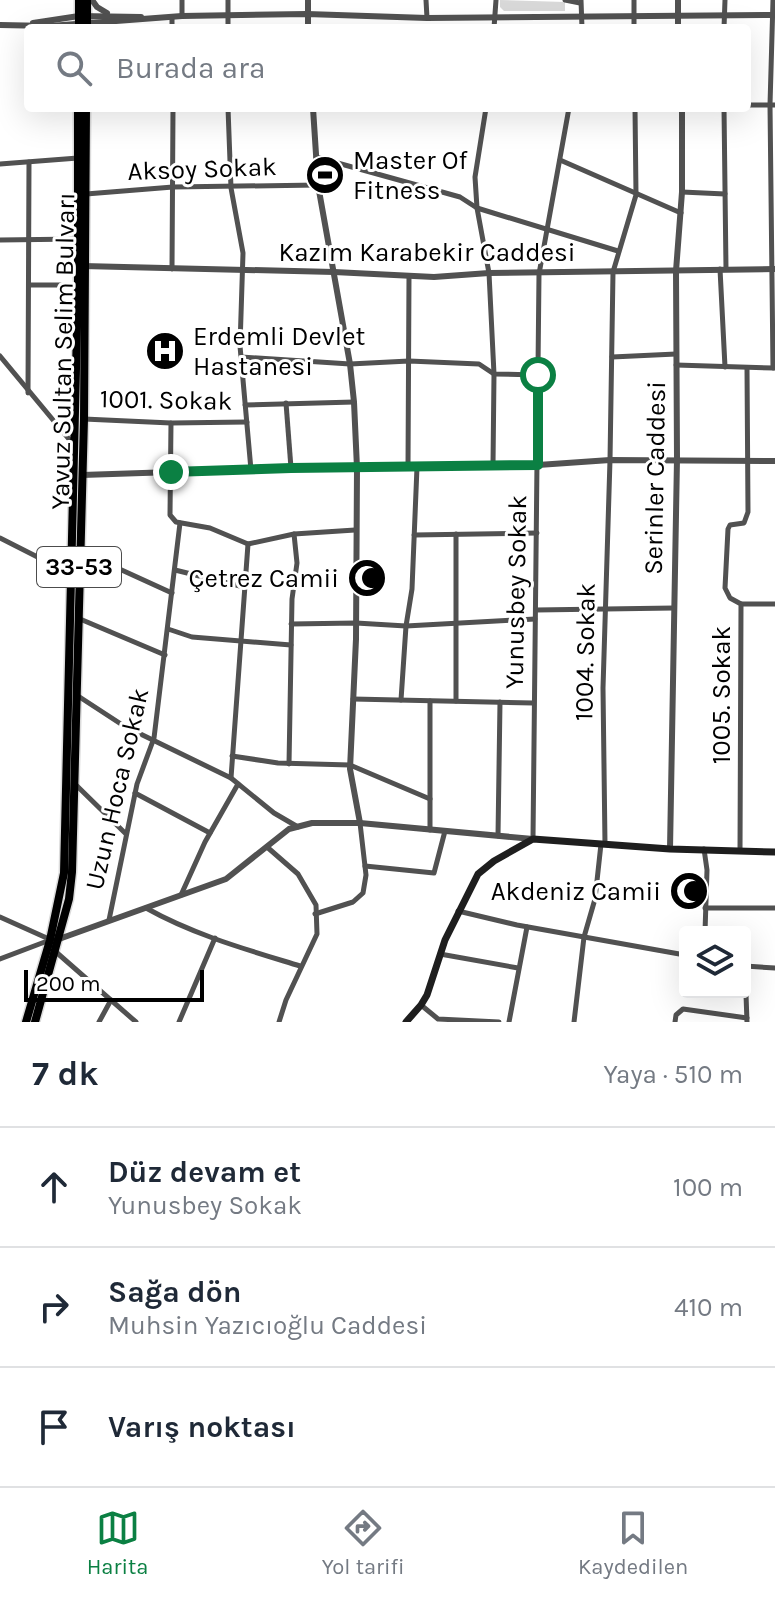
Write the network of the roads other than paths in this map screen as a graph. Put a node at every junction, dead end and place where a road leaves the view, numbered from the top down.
1 (79, 0) edge
2 (90, 0) edge
3 (182, 0) edge
4 (228, 0) edge
5 (308, 0) edge
6 (426, 0) edge
7 (496, 0) edge
8 (565, 0) edge
9 (634, 0) edge
10 (678, 0) edge
11 (725, 0) edge
12 (773, 0) edge
13 (580, 2) edge
14 (307, 14) junction
15 (228, 15) junction
16 (634, 15) junction
17 (774, 15) edge
18 (182, 16) junction
19 (724, 16) junction
20 (172, 17) junction
21 (495, 17) junction
22 (580, 17) junction
23 (677, 17) junction
24 (427, 18) junction
25 (116, 19) junction
26 (83, 22) edge
27 (37, 24) edge
28 (109, 24) edge
29 (172, 24) edge
30 (228, 24) edge
31 (308, 24) edge
32 (494, 24) edge
33 (581, 24) edge
34 (634, 24) edge
35 (678, 24) edge
36 (724, 24) edge
37 (0, 25) edge
38 (24, 25) edge
39 (751, 105) edge
40 (772, 105) edge
41 (78, 112) edge
42 (86, 112) edge
43 (173, 112) edge
44 (228, 112) edge
45 (313, 112) edge
46 (485, 112) edge
47 (568, 112) edge
48 (635, 112) edge
49 (682, 112) edge
50 (724, 112) edge
51 (316, 157) junction
52 (78, 158) junction
53 (560, 160) junction
54 (29, 162) junction
55 (0, 164) edge
56 (318, 185) junction
57 (173, 187) junction
58 (231, 188) junction
59 (682, 192) junction
60 (86, 194) junction
61 (725, 194) junction
62 (636, 195) junction
63 (477, 208) junction
64 (681, 213) junction
65 (546, 229) junction
66 (78, 239) junction
67 (0, 240) edge
68 (29, 240) junction
69 (618, 251) junction
70 (83, 266) junction
71 (172, 269) junction
72 (723, 269) junction
73 (773, 269) edge
74 (243, 271) junction
75 (676, 271) junction
76 (334, 272) junction
77 (613, 272) junction
78 (489, 273) junction
79 (539, 274) junction
80 (409, 276) junction
81 (29, 285) junction
82 (78, 285) junction
83 (676, 354) junction
84 (0, 356) edge
85 (241, 357) junction
86 (612, 357) junction
87 (409, 361) junction
88 (350, 364) junction
89 (676, 365) junction
90 (725, 367) junction
91 (747, 368) junction
92 (774, 368) edge
93 (494, 374) junction
94 (538, 375) junction
95 (28, 393) junction
96 (354, 402) junction
97 (286, 403) junction
98 (245, 405) junction
99 (84, 419) junction
100 (247, 422) junction
101 (171, 423) junction
102 (73, 445) junction
103 (677, 459) junction
104 (610, 460) junction
105 (747, 461) junction
106 (775, 461) edge
107 (493, 465) junction
108 (538, 465) junction
109 (408, 467) junction
110 (417, 467) junction
111 (291, 468) junction
112 (357, 468) junction
113 (251, 470) junction
114 (171, 472) junction
115 (82, 475) junction
116 (180, 523) junction
117 (355, 530) junction
118 (537, 533) junction
119 (294, 534) junction
120 (456, 534) junction
121 (414, 535) junction
122 (0, 538) edge
123 (248, 544) junction
124 (80, 551) junction
125 (175, 570) junction
126 (71, 574) junction
127 (244, 587) junction
128 (172, 593) junction
129 (741, 604) junction
130 (775, 604) edge
131 (605, 608) junction
132 (674, 608) junction
133 (536, 610) junction
134 (79, 618) junction
135 (535, 619) junction
136 (356, 623) junction
137 (291, 624) junction
138 (457, 624) junction
139 (406, 626) junction
140 (168, 629) junction
141 (239, 640) junction
142 (291, 645) junction
143 (165, 655) junction
144 (77, 695) junction
145 (353, 699) junction
146 (401, 700) junction
147 (430, 701) junction
148 (456, 701) junction
149 (500, 702) junction
150 (533, 703) junction
151 (154, 738) junction
152 (232, 756) junction
153 (289, 764) junction
154 (350, 765) junction
155 (231, 778) junction
156 (74, 783) junction
157 (238, 784) junction
158 (135, 793) junction
159 (430, 799) junction
160 (360, 823) junction
161 (298, 827) junction
162 (430, 830) junction
163 (445, 831) junction
164 (210, 833) junction
165 (125, 834) junction
166 (498, 836) junction
167 (533, 839) junction
168 (603, 844) junction
169 (267, 847) junction
170 (704, 848) junction
171 (670, 849) junction
172 (740, 851) junction
173 (775, 852) edge
174 (365, 866) junction
175 (181, 895) junction
176 (145, 908) junction
177 (705, 908) junction
178 (775, 908) edge
179 (457, 911) junction
180 (315, 914) junction
181 (0, 917) edge
182 (109, 920) junction
183 (705, 926) edge
184 (527, 927) junction
185 (584, 937) junction
186 (215, 938) junction
187 (54, 940) junction
188 (55, 951) junction
189 (440, 954) junction
190 (679, 954) edge
191 (0, 959) edge
192 (300, 966) junction
193 (751, 966) edge
194 (518, 968) junction
195 (775, 968) edge
196 (746, 998) edge
197 (111, 1000) junction
198 (421, 1005) junction
199 (438, 1020) edge
200 (747, 1020) edge
201 (26, 1022) edge
202 (35, 1022) edge
203 (99, 1022) edge
204 (136, 1022) edge
205 (179, 1022) edge
206 (279, 1022) edge
207 (406, 1022) edge
208 (499, 1022) edge
209 (509, 1022) edge
210 (574, 1022) edge
211 (675, 1022) edge

1 - 26 main road
2 - 25 street
2 - 26 main road
3 - 18 street
4 - 15 street
5 - 14 street
6 - 24 street
7 - 21 street
8 - 13 street
9 - 16 street
10 - 23 street
11 - 19 street
12 - 17 street
13 - 22 street
14 - 15 street
14 - 24 street
14 - 31 street
15 - 18 street
15 - 30 street
16 - 22 street
16 - 23 street
16 - 34 street
17 - 19 street
17 - 40 street
18 - 20 street
19 - 23 street
19 - 36 street
20 - 25 street
20 - 29 street
21 - 22 street
21 - 24 street
21 - 32 street
22 - 33 street
23 - 35 street
25 - 26 street
25 - 28 street
26 - 27 street
37 - 38 street
39 - 40 street
40 - 73 street
41 - 52 main road, Yavuz Sultan Selim Bulvarı / 33-53
42 - 60 main road, Yavuz Sultan Selim Bulvarı / 33-53
43 - 57 street
44 - 58 street
45 - 51 street
46 - 63 street
47 - 53 street, Yunusbey Sokak
48 - 62 street, 1004. Sokak
49 - 59 street, Serinler Caddesi
50 - 61 street
51 - 56 street
51 - 63 street
52 - 54 street
52 - 66 main road, Yavuz Sultan Selim Bulvarı / 33-53
53 - 62 street
53 - 65 street, Yunusbey Sokak
54 - 55 street
54 - 68 street
56 - 58 street, Aksoy Sokak
56 - 76 street
57 - 58 street, Aksoy Sokak
57 - 60 street, Aksoy Sokak
57 - 71 street
58 - 74 street
59 - 61 street
59 - 64 street, Serinler Caddesi
60 - 70 main road, Yavuz Sultan Selim Bulvarı / 33-53
61 - 72 street
62 - 64 street
62 - 69 street, 1004. Sokak
63 - 65 street
63 - 78 street
64 - 75 street, Serinler Caddesi
65 - 69 street
65 - 79 street, Yunusbey Sokak
66 - 68 street
66 - 70 main road, Yavuz Sultan Selim Bulvarı / 33-53
67 - 68 street
68 - 81 street
69 - 77 street, 1004. Sokak
70 - 71 street, Kazım Karabekir Caddesi
70 - 82 main road, Yavuz Sultan Selim Bulvarı / 33-53
70 - 99 main road, Yavuz Sultan Selim Bulvarı / 33-53
71 - 74 street, Kazım Karabekir Caddesi
72 - 73 street, Kazım Karabekir Caddesi
72 - 75 street, Kazım Karabekir Caddesi
72 - 90 street
73 - 92 street
74 - 76 street, Kazım Karabekir Caddesi
74 - 85 street
75 - 77 street, Kazım Karabekir Caddesi
75 - 83 street, Serinler Caddesi
76 - 80 street, Kazım Karabekir Caddesi
76 - 88 street
77 - 79 street, Kazım Karabekir Caddesi
77 - 86 street, 1004. Sokak
78 - 79 street, Kazım Karabekir Caddesi
78 - 80 street, Kazım Karabekir Caddesi
78 - 93 street
79 - 94 street, Yunusbey Sokak
80 - 87 street
81 - 82 street
81 - 95 street
82 - 102 main road, Yavuz Sultan Selim Bulvarı / 33-53
83 - 86 street
83 - 89 street, Serinler Caddesi
84 - 95 street
85 - 88 street
85 - 98 street
86 - 104 street, 1004. Sokak
87 - 88 street
87 - 93 street
87 - 109 street
88 - 96 street
89 - 90 street
89 - 103 street, Serinler Caddesi
90 - 91 street
91 - 92 street
91 - 105 street, 1005. Sokak
93 - 94 street
93 - 107 street
94 - 108 street, Yunusbey Sokak
95 - 102 street
96 - 97 street, 1001. Sokak
96 - 112 street
97 - 98 street, 1001. Sokak
97 - 111 street
98 - 100 street
99 - 101 street, 1001. Sokak
99 - 115 main road, Yavuz Sultan Selim Bulvarı / 33-53
100 - 101 street, 1001. Sokak
100 - 113 street
101 - 114 street
102 - 126 main road, Yavuz Sultan Selim Bulvarı / 33-53
103 - 104 street
103 - 105 street
103 - 132 street, Serinler Caddesi
104 - 108 street
104 - 131 street, 1004. Sokak
105 - 106 street
105 - 129 street, 1005. Sokak
107 - 108 street
107 - 110 street
108 - 118 street, Yunusbey Sokak
109 - 110 street
109 - 112 street
110 - 121 street
111 - 112 street
111 - 113 street
112 - 117 street
113 - 114 street
114 - 115 street
114 - 116 street
115 - 124 main road, Yavuz Sultan Selim Bulvarı / 33-53
116 - 123 street
116 - 125 street, Uzun Hoca Sokak
117 - 119 street
117 - 136 street
118 - 120 street
118 - 133 street, Yunusbey Sokak
119 - 123 street
119 - 137 street
120 - 121 street
120 - 138 street
121 - 139 street
122 - 126 street
123 - 127 street
124 - 128 street
124 - 134 main road, Yavuz Sultan Selim Bulvarı / 33-53
125 - 127 street
125 - 128 street, Uzun Hoca Sokak
126 - 187 main road, Yavuz Sultan Selim Bulvarı / 33-53
127 - 141 street
128 - 140 street, Uzun Hoca Sokak
129 - 130 street
129 - 172 street, 1005. Sokak
131 - 132 street
131 - 133 street
131 - 168 street, 1004. Sokak
132 - 171 street, Serinler Caddesi
133 - 135 street, Yunusbey Sokak
134 - 143 street
134 - 144 main road, Yavuz Sultan Selim Bulvarı / 33-53
135 - 138 street
135 - 150 street, Yunusbey Sokak
136 - 137 street
136 - 139 street
136 - 145 street
137 - 142 street
138 - 139 street
138 - 148 street
139 - 146 street
140 - 141 street
140 - 143 street, Uzun Hoca Sokak
141 - 142 street
141 - 152 street
142 - 153 street
143 - 151 street, Uzun Hoca Sokak
144 - 151 street
144 - 156 main road, Yavuz Sultan Selim Bulvarı / 33-53
145 - 146 street
145 - 154 street
146 - 147 street
147 - 148 street
147 - 159 street
148 - 149 street
149 - 150 street
149 - 166 street
150 - 167 street, Yunusbey Sokak
151 - 155 street
151 - 158 street, Uzun Hoca Sokak
152 - 153 street
152 - 155 street
153 - 154 street
154 - 159 street
154 - 160 street
155 - 157 street
156 - 165 street
156 - 187 main road, Yavuz Sultan Selim Bulvarı / 33-53
157 - 161 street
157 - 164 street
158 - 164 street
158 - 165 street, Uzun Hoca Sokak
159 - 162 street
160 - 161 street
160 - 162 street
160 - 174 street
161 - 169 street
162 - 163 street
163 - 166 street
163 - 174 street
164 - 175 street
165 - 182 street, Uzun Hoca Sokak
166 - 167 street
167 - 168 main road
167 - 179 main road
168 - 171 main road
168 - 185 street, 1004. Sokak
169 - 175 street
169 - 180 street
170 - 171 main road
170 - 172 main road
170 - 177 street
172 - 173 main road
174 - 180 street
175 - 176 street
176 - 182 street
176 - 186 street
177 - 178 street
177 - 183 street
179 - 184 street
179 - 189 main road
180 - 192 street
181 - 187 street
182 - 187 street
184 - 185 street
184 - 194 street
185 - 190 street
185 - 210 street, 1004. Sokak
186 - 192 street
186 - 205 street
187 - 188 main road, Yavuz Sultan Selim Bulvarı / 33-53
187 - 191 street
187 - 201 main road, Yavuz Sultan Selim Bulvarı / 33-53
188 - 197 street
188 - 202 main road, Yavuz Sultan Selim Bulvarı / 33-53
189 - 194 street
189 - 198 main road
192 - 206 street
193 - 195 street
194 - 209 street
196 - 200 street
197 - 203 street
197 - 204 street
198 - 199 street
198 - 207 main road
199 - 208 street
200 - 211 street

